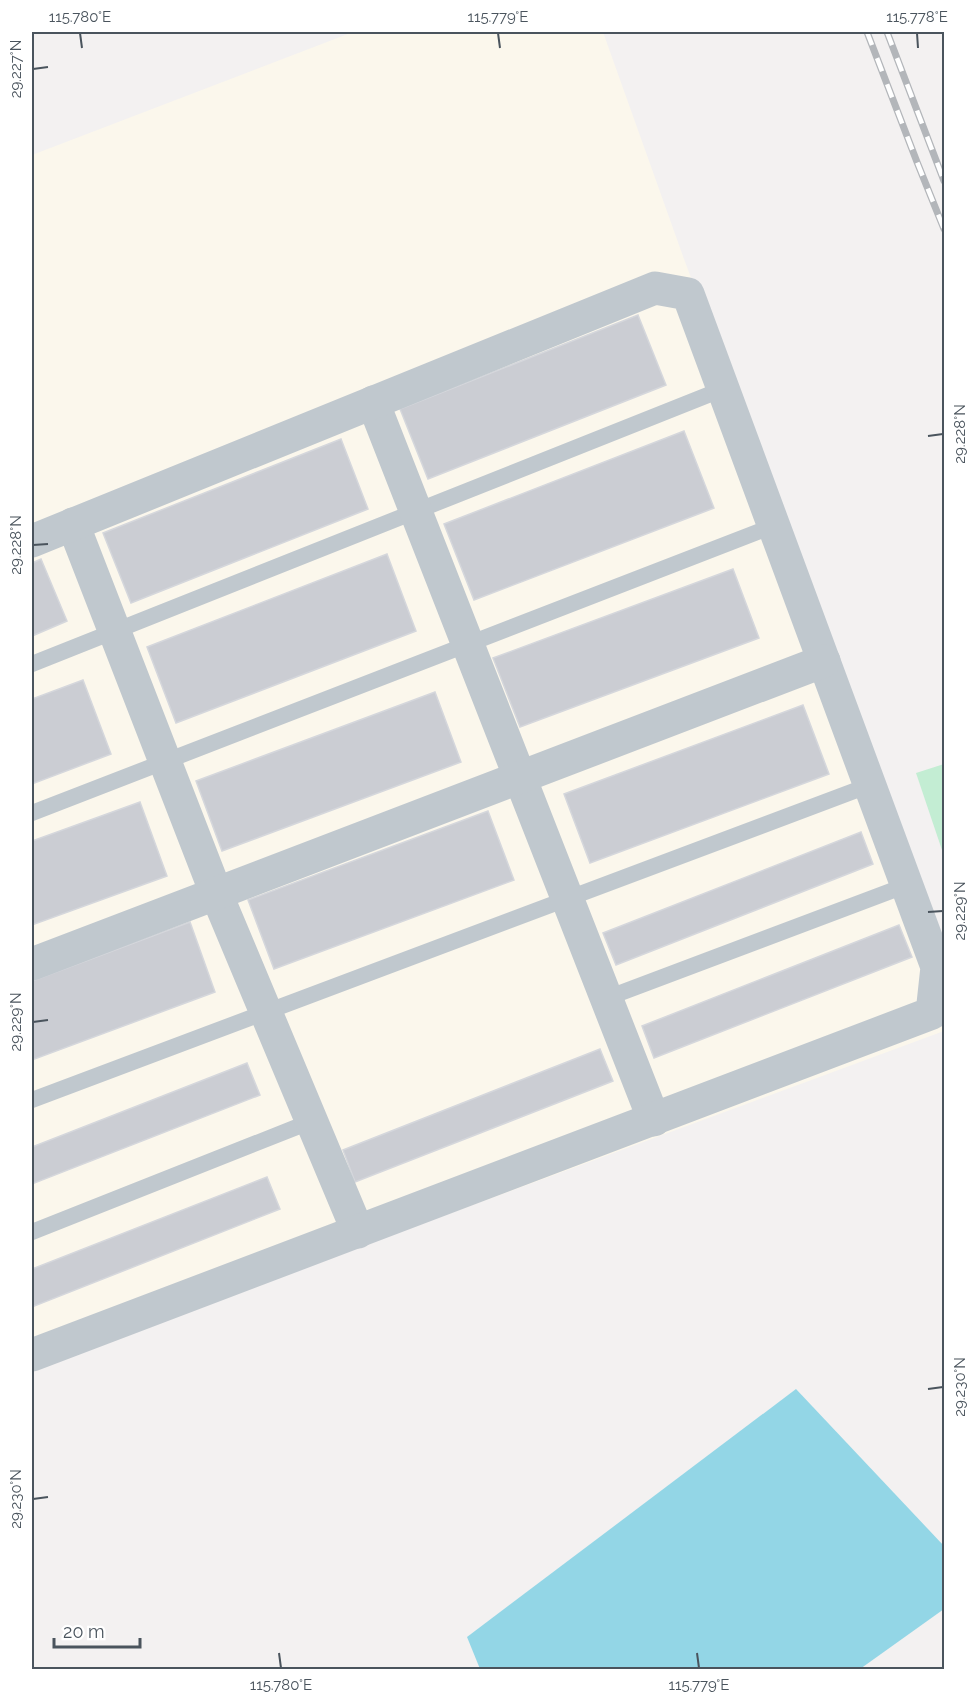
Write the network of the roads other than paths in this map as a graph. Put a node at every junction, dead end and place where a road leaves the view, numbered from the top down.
1 (723, 389) junction
2 (373, 402) junction
3 (416, 511) junction
4 (73, 524) junction
5 (773, 526) junction
6 (32, 541) edge
7 (114, 631) junction
8 (468, 644) junction
9 (824, 662) junction
10 (32, 664) edge
11 (165, 762) junction
12 (520, 777) junction
13 (870, 785) junction
14 (32, 813) edge
15 (907, 885) junction
16 (216, 894) junction
17 (568, 898) junction
18 (32, 964) edge
19 (607, 998) junction
20 (266, 1012) junction
21 (32, 1100) edge
22 (654, 1120) junction
23 (312, 1121) junction
24 (32, 1232) edge
25 (358, 1232) junction
26 (32, 1353) edge

1 - 2 street
1 - 3 lane
1 - 5 street
2 - 3 street
2 - 4 street
3 - 7 lane
3 - 8 street
4 - 6 street
4 - 7 street
5 - 8 lane
5 - 9 street
7 - 10 lane
7 - 11 street
8 - 11 lane
8 - 12 street
9 - 12 street
9 - 13 street
11 - 14 lane
11 - 16 street
12 - 16 street
12 - 17 street
13 - 15 street
13 - 17 lane
15 - 19 lane
15 - 22 street
16 - 18 street
16 - 20 street
17 - 19 street
17 - 20 lane
19 - 22 street
20 - 21 lane
20 - 23 street
22 - 25 street
23 - 24 lane
23 - 25 street
25 - 26 street

